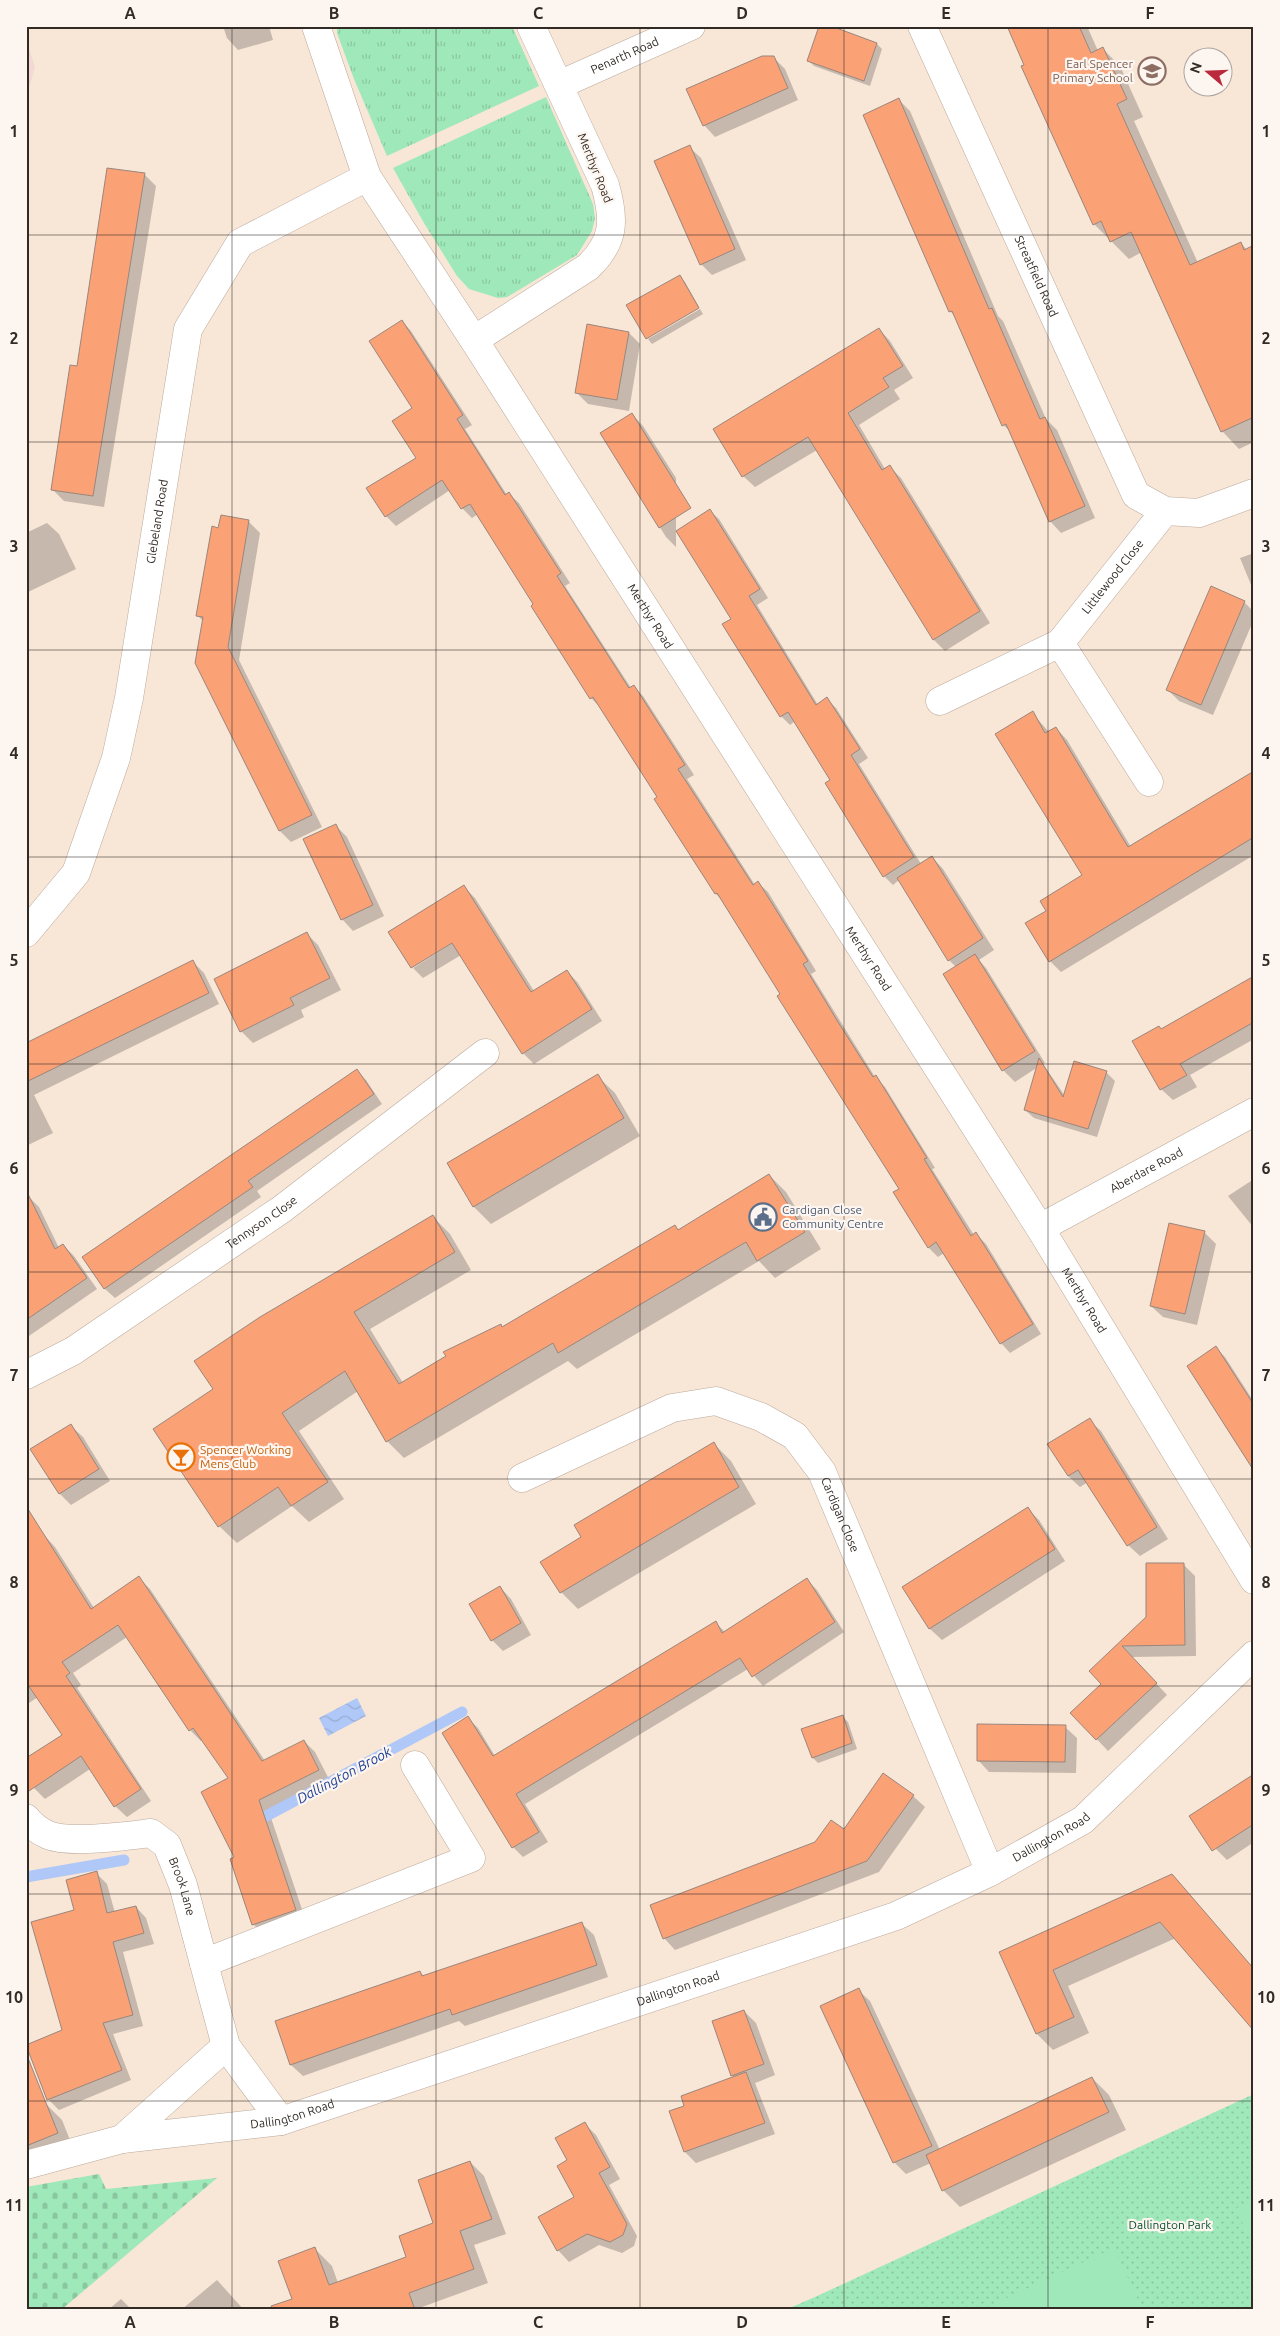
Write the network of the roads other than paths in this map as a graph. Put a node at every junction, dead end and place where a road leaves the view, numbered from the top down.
1 (316, 26) edge
2 (531, 26) edge
3 (691, 26) edge
4 (922, 26) edge
5 (559, 85) junction
6 (367, 177) junction
7 (474, 340) junction
8 (1254, 493) edge
9 (1165, 511) junction
10 (1060, 643) junction
11 (940, 701) dead end
12 (1149, 782) dead end
13 (26, 933) edge
14 (485, 1053) dead end
15 (1254, 1112) edge
16 (1040, 1228) junction
17 (26, 1375) edge
18 (522, 1478) dead end
19 (1254, 1580) edge
20 (1254, 1656) edge
21 (415, 1765) dead end
22 (26, 1818) edge
23 (990, 1872) junction
24 (204, 1963) junction
25 (226, 2046) junction
26 (281, 2121) junction
27 (122, 2139) junction
28 (26, 2165) edge

1 - 6 street, Merthyr Road
2 - 5 street, Merthyr Road
3 - 5 street, Penarth Road
4 - 9 street, Streatfield Road
5 - 7 street, Merthyr Road
6 - 7 street, Merthyr Road
6 - 13 street, Glebeland Road
7 - 16 street, Merthyr Road
8 - 9 street
9 - 10 street, Littlewood Close
10 - 11 street, Littlewood Close
10 - 12 street
14 - 17 street, Tennyson Close
15 - 16 street, Aberdare Road
16 - 19 street, Merthyr Road
18 - 23 street, Cardigan Close
20 - 23 street, Dallington Road
21 - 24 street
22 - 24 street, Brook Lane
23 - 26 street, Dallington Road
24 - 25 street, Brook Lane
25 - 26 street, Brook Lane
25 - 27 street
26 - 27 street, Dallington Road
27 - 28 street, Dallington Road

